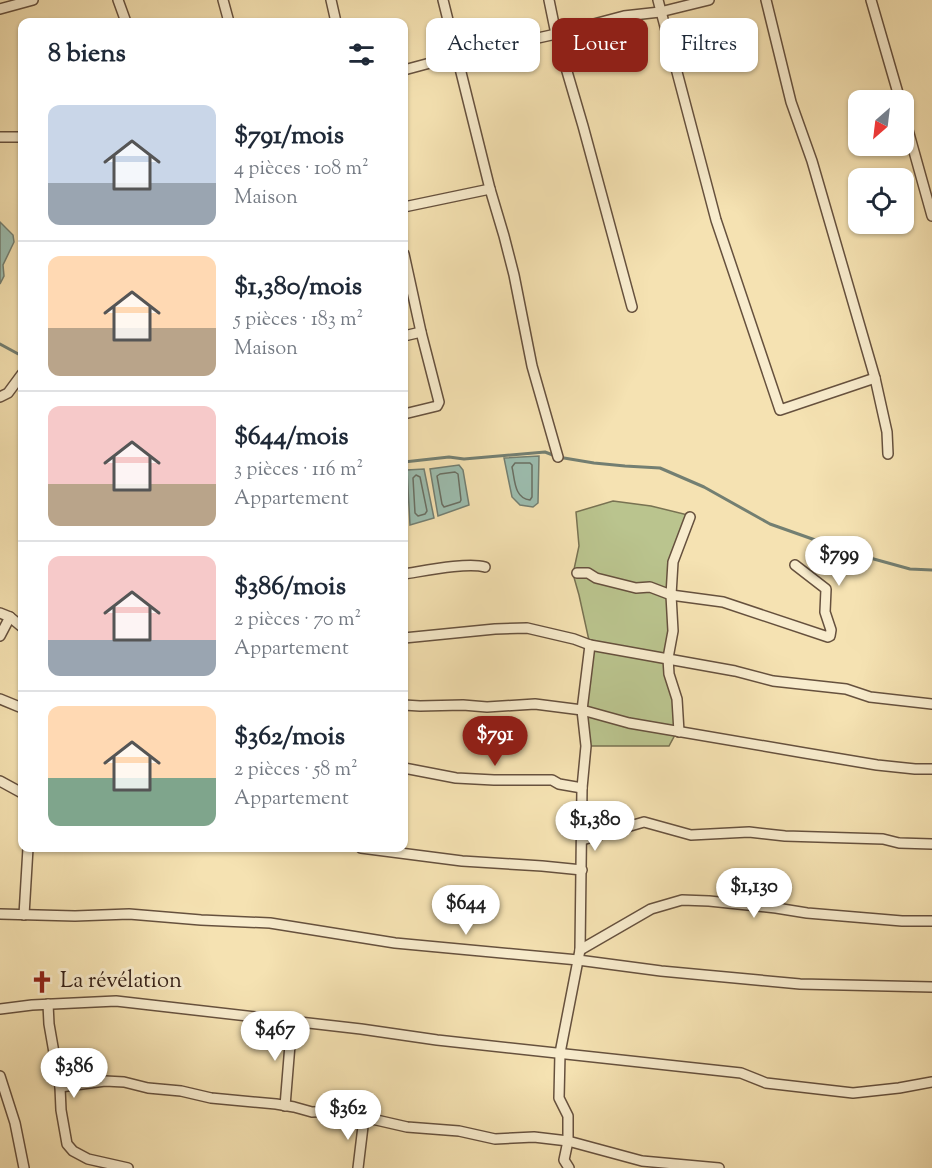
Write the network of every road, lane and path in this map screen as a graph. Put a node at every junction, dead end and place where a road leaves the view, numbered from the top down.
1 (33, 0) edge
2 (118, 0) edge
3 (223, 0) edge
4 (331, 0) edge
5 (443, 0) edge
6 (549, 0) edge
7 (658, 0) edge
8 (710, 0) edge
9 (766, 0) edge
10 (871, 0) edge
11 (0, 9) edge
12 (660, 12) junction
13 (125, 18) edge
14 (227, 18) edge
15 (335, 18) edge
16 (447, 18) edge
17 (553, 18) edge
18 (616, 18) edge
19 (426, 64) edge
20 (408, 69) edge
21 (460, 72) edge
22 (567, 72) edge
23 (897, 90) edge
24 (0, 137) edge
25 (18, 137) edge
26 (914, 151) edge
27 (490, 189) junction
28 (408, 206) edge
29 (932, 216) edge
30 (408, 272) edge
31 (632, 307) dead end
32 (421, 332) junction
33 (408, 335) edge
34 (875, 378) junction
35 (18, 379) edge
36 (0, 398) edge
37 (408, 413) edge
38 (888, 454) dead end
39 (558, 457) dead end
40 (690, 517) dead end
41 (795, 565) dead end
42 (485, 567) dead end
43 (408, 573) edge
44 (577, 573) dead end
45 (671, 595) junction
46 (0, 613) edge
47 (10, 617) junction
48 (18, 624) edge
49 (0, 636) edge
50 (408, 638) edge
51 (590, 645) junction
52 (668, 658) junction
53 (0, 699) edge
54 (932, 704) edge
55 (408, 705) edge
56 (18, 706) edge
57 (582, 710) junction
58 (680, 732) junction
59 (408, 769) edge
60 (932, 770) edge
61 (0, 781) edge
62 (582, 788) junction
63 (18, 791) edge
64 (582, 840) junction
65 (932, 844) edge
66 (28, 852) edge
67 (391, 852) edge
68 (582, 870) junction
69 (0, 914) edge
70 (24, 915) junction
71 (932, 921) edge
72 (580, 950) junction
73 (578, 960) junction
74 (932, 987) edge
75 (48, 1004) junction
76 (0, 1009) edge
77 (292, 1020) junction
78 (560, 1053) junction
79 (0, 1076) edge
80 (932, 1082) edge
81 (60, 1087) junction
82 (4, 1101) edge
83 (285, 1106) junction
84 (364, 1118) junction
85 (568, 1141) junction
86 (664, 1165) edge
87 (24, 1168) edge
88 (129, 1168) edge
89 (358, 1168) edge
90 (569, 1168) edge
91 (719, 1168) edge

1 - 11 street
2 - 13 street
3 - 14 street
4 - 15 street
5 - 16 street
6 - 17 street
7 - 12 street
8 - 12 street
9 - 34 street
10 - 23 street
12 - 18 street
12 - 34 street
19 - 20 street
21 - 27 street
22 - 31 street
24 - 25 street
26 - 29 street
27 - 28 street
27 - 39 street
30 - 32 street
32 - 33 street
32 - 37 street
34 - 38 street
35 - 36 street
40 - 45 street
41 - 45 street
42 - 43 street
44 - 45 street
45 - 52 street
46 - 47 street
47 - 48 street
47 - 49 street
50 - 51 street
51 - 52 street
51 - 57 street
52 - 54 street
52 - 58 street
53 - 56 street
55 - 57 street
57 - 58 street
57 - 62 street
58 - 60 street
59 - 62 street
61 - 63 street
62 - 64 street
64 - 65 street
64 - 68 street
66 - 70 street
67 - 68 street
68 - 72 street
69 - 70 street
70 - 73 street
71 - 72 street
72 - 73 street
73 - 74 street
73 - 78 street
75 - 76 street
75 - 77 street
75 - 81 street
77 - 78 street
77 - 83 street
78 - 80 street
78 - 85 street
79 - 82 street
81 - 83 street
81 - 88 street
82 - 87 street
83 - 84 street
84 - 85 street
84 - 89 street
85 - 86 street
85 - 90 street
86 - 91 street

